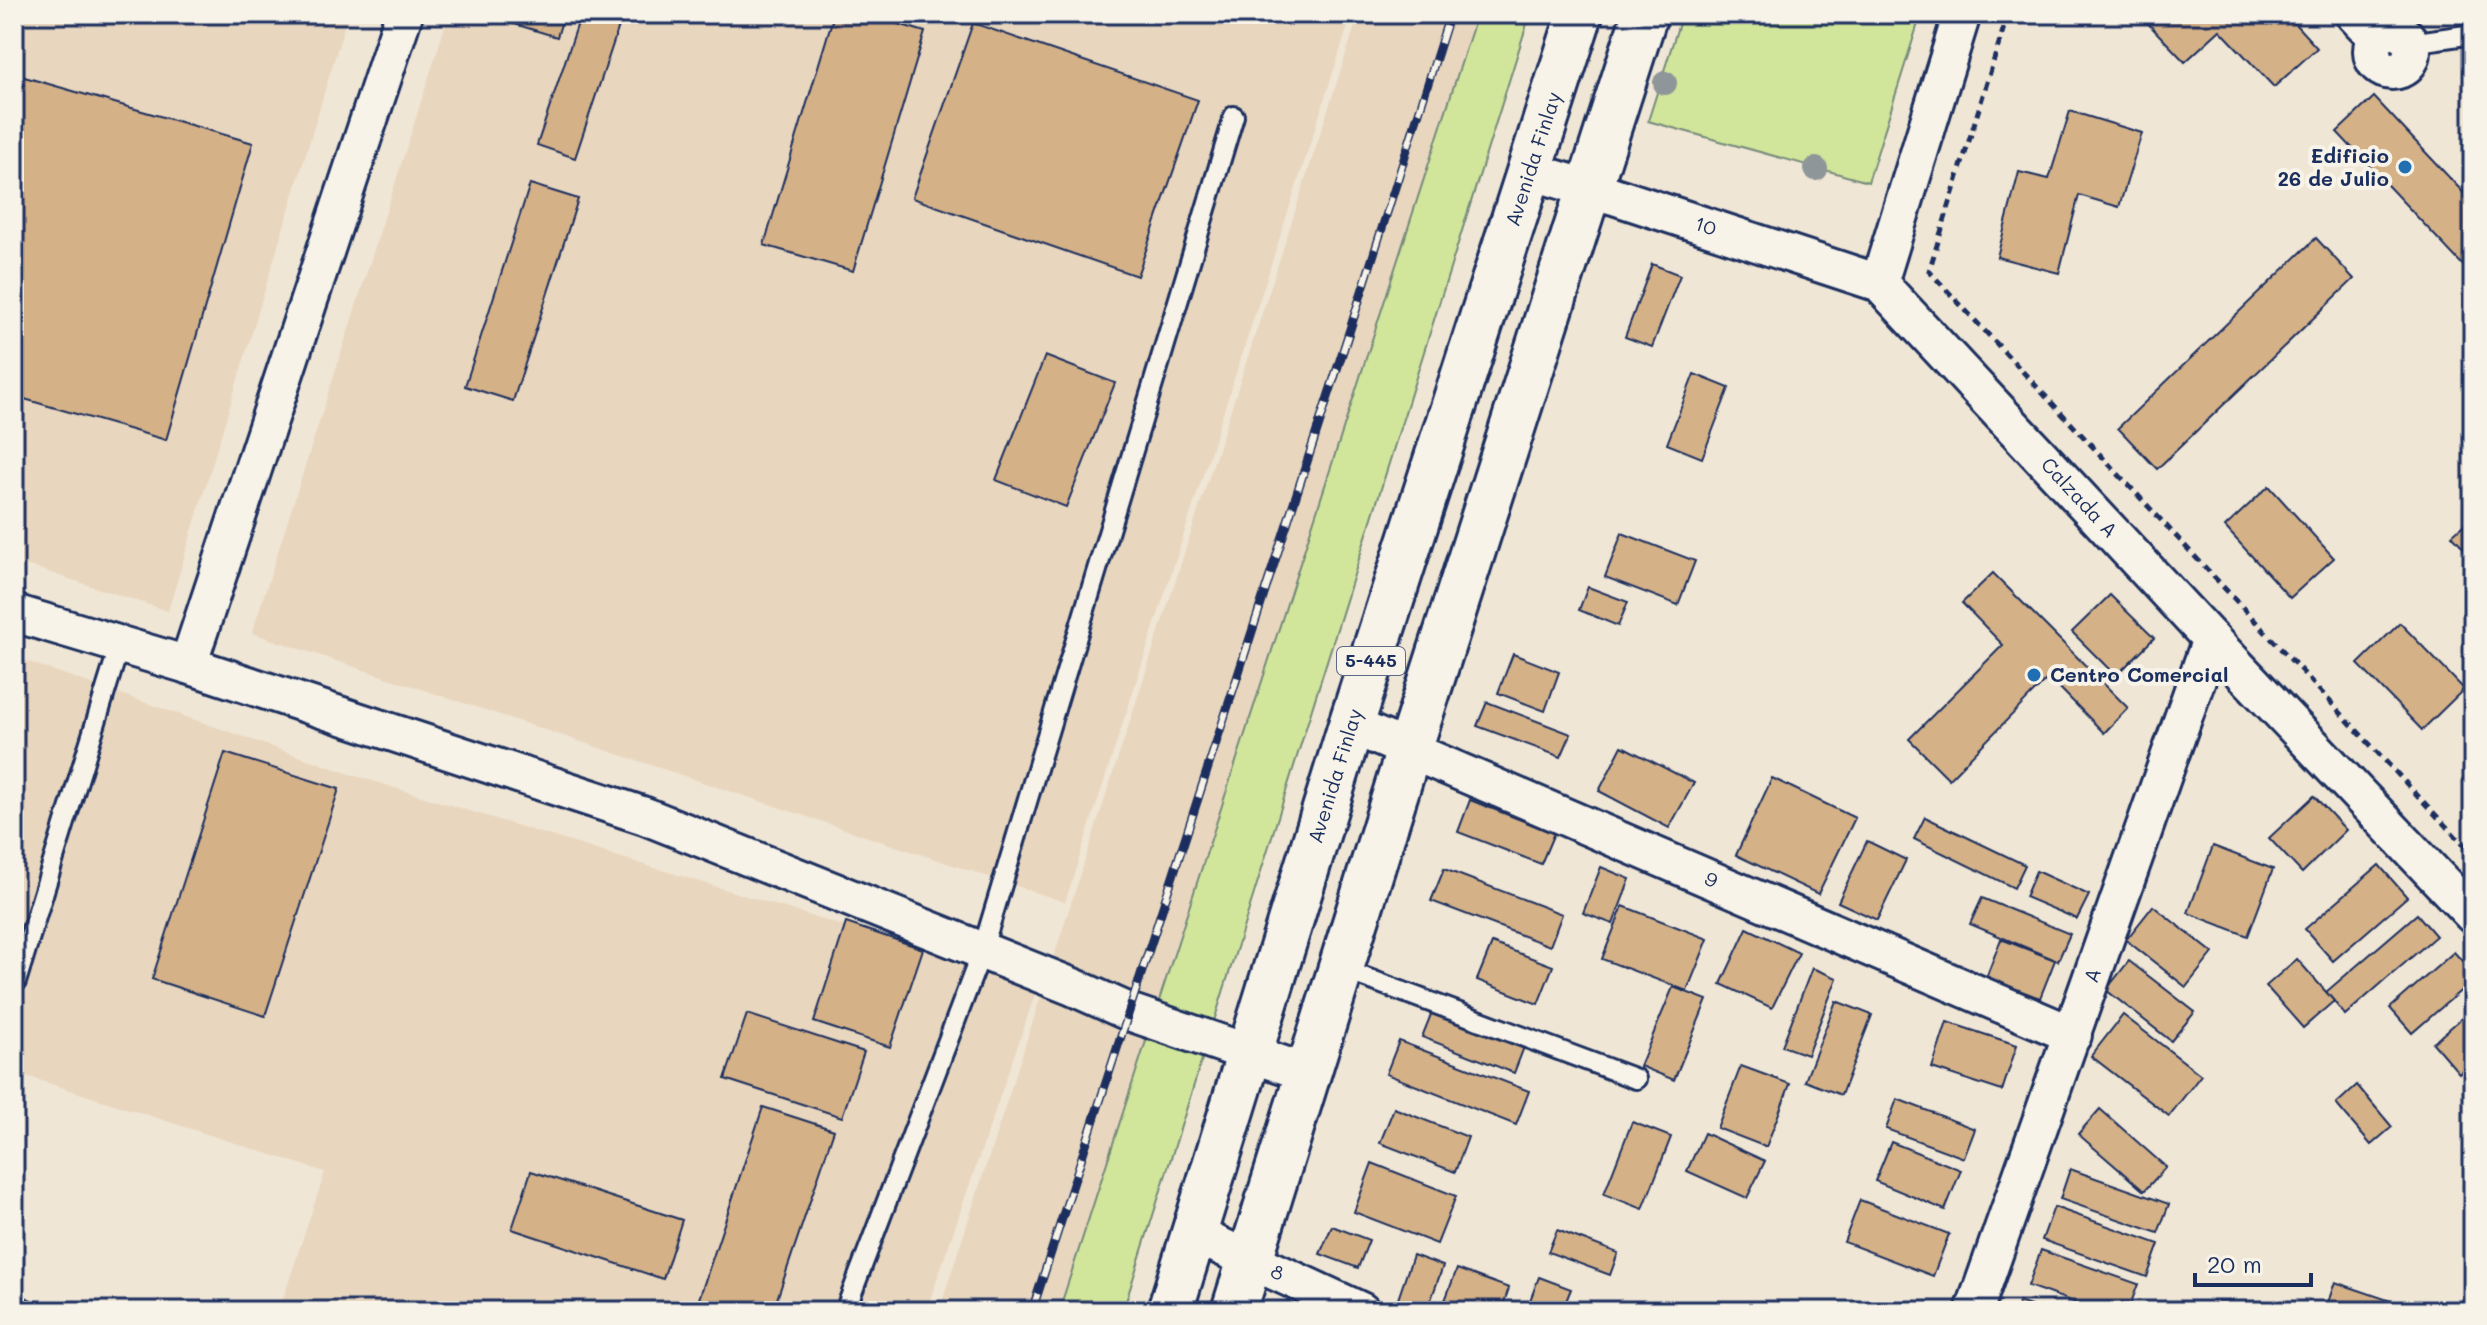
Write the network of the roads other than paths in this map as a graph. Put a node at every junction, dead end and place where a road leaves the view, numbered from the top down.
1 (404, 14) edge
2 (1580, 14) edge
3 (1645, 14) edge
4 (1962, 14) edge
5 (2380, 32) edge
6 (2473, 34) edge
7 (1234, 116) dead end
8 (1530, 171) junction
9 (1590, 188) junction
10 (1879, 283) junction
11 (14, 613) edge
12 (2211, 639) junction
13 (120, 644) junction
14 (188, 665) junction
15 (1351, 725) junction
16 (1409, 750) junction
17 (2470, 902) edge
18 (982, 951) junction
19 (1342, 969) junction
20 (16, 982) edge
21 (2073, 1035) junction
22 (1249, 1053) junction
23 (1310, 1074) junction
24 (1636, 1079) dead end
25 (1194, 1234) junction
26 (1251, 1259) junction
27 (845, 1311) edge
28 (1170, 1311) edge
29 (1234, 1311) edge
30 (1361, 1311) edge
31 (1974, 1311) edge

1 - 14 street
2 - 8 highway, Avenida Finlay / 5-445
3 - 9 highway, 5-445
4 - 10 street
5 - 6 lane
7 - 18 lane
8 - 9 street, 10
8 - 15 highway, Avenida Finlay / 5-445
9 - 10 street, 10
9 - 16 highway, 5-445
10 - 12 street, Calzada A
11 - 13 street
12 - 17 street, Calzada A
12 - 21 street, A
13 - 14 street
13 - 20 lane
14 - 18 street
15 - 16 street, 9
15 - 22 highway, Avenida Finlay / 5-445
16 - 19 highway, 5-445
16 - 21 street, 9
18 - 22 street
18 - 27 lane
19 - 23 highway, 5-445
19 - 24 lane
21 - 31 street, A
22 - 23 street
22 - 25 highway, Avenida Finlay / 5-445
23 - 26 highway, 5-445
25 - 26 street, 8
25 - 28 highway, Avenida Finlay / 5-445
26 - 29 highway, 5-445
26 - 30 street, 8

